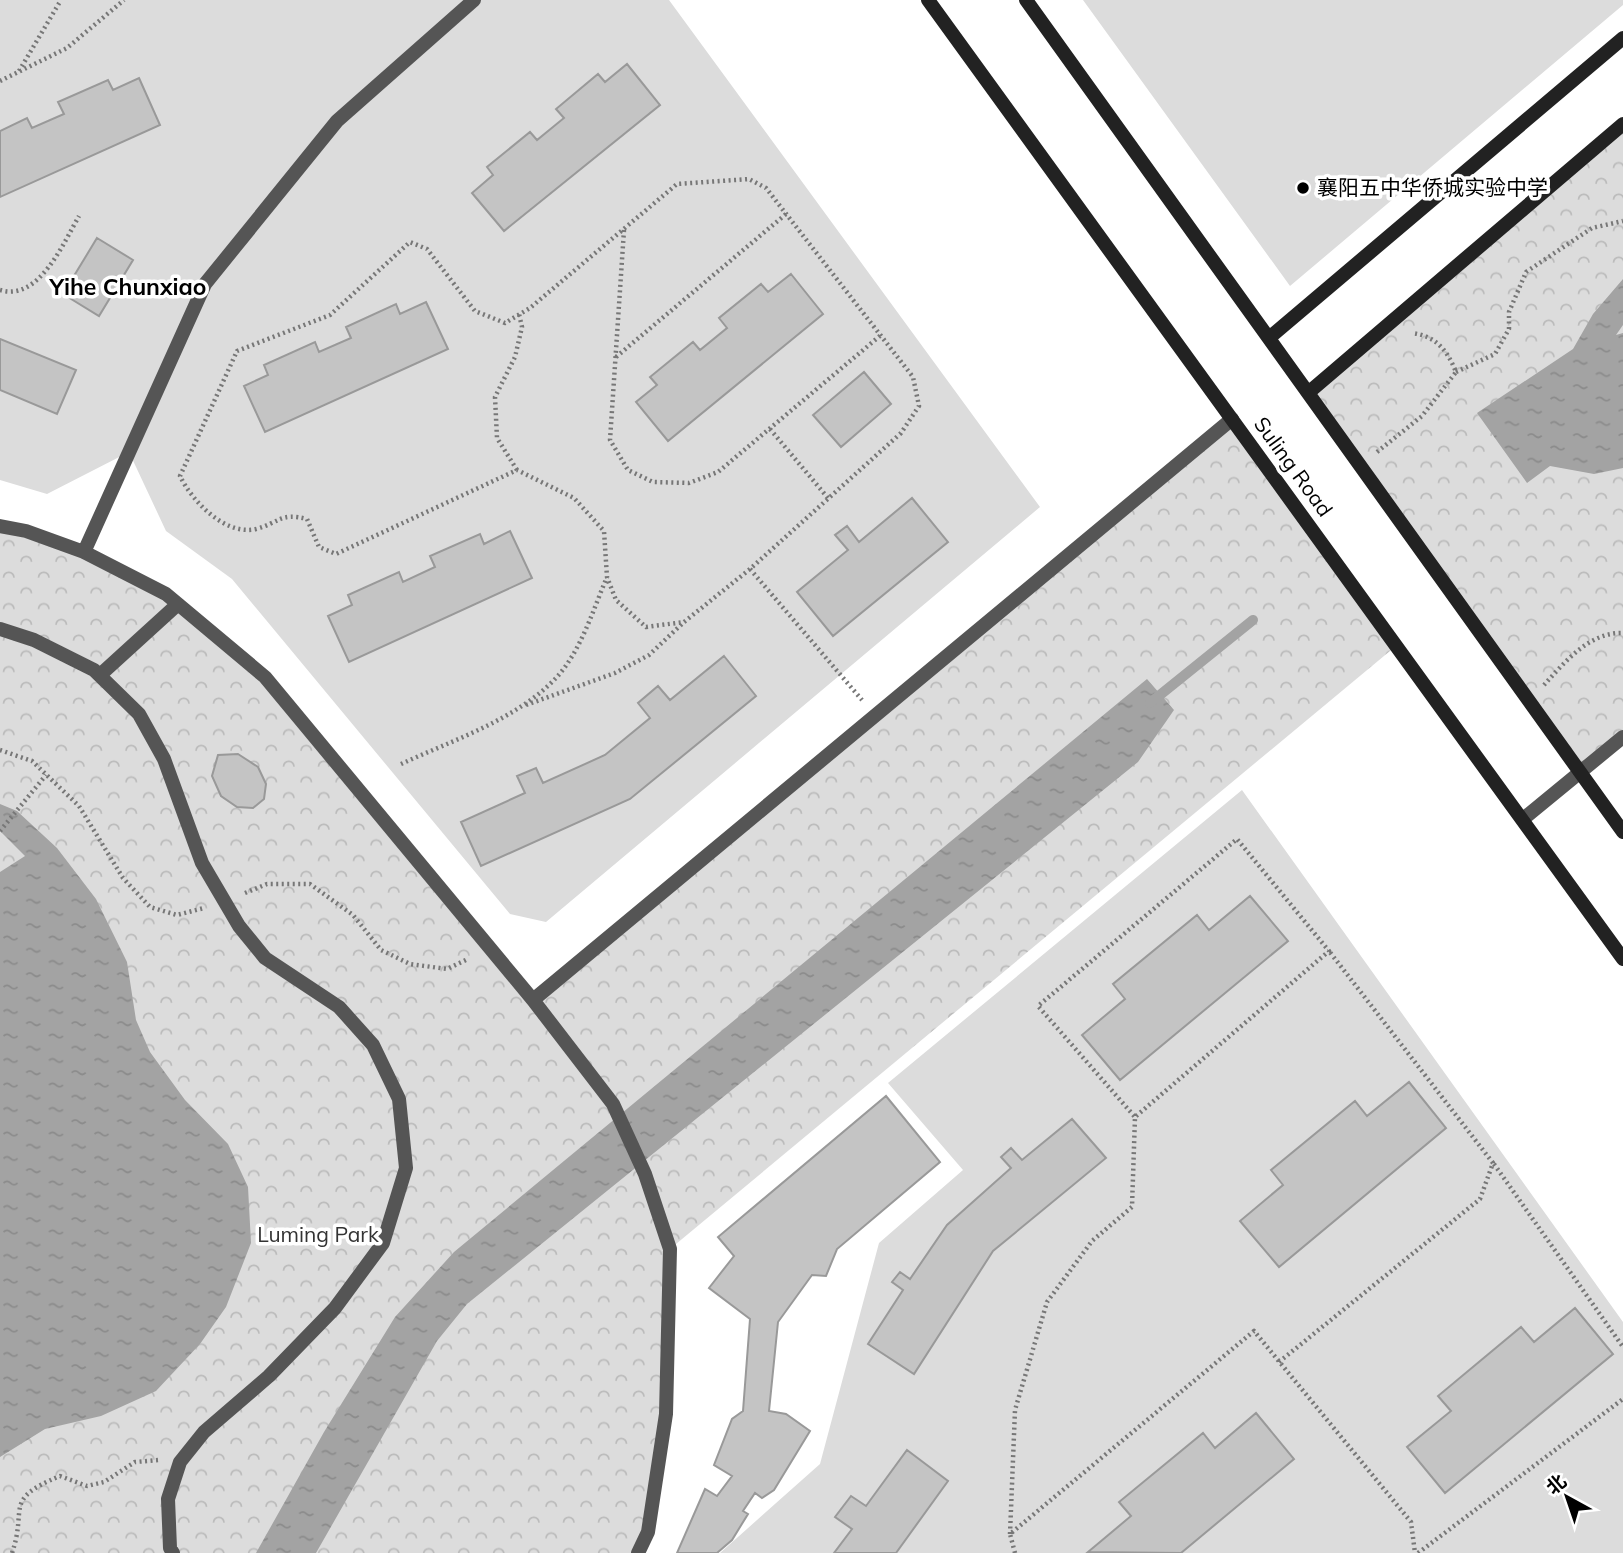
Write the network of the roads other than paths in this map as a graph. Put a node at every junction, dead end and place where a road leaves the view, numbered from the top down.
1 (474, 0) edge
2 (928, 0) edge
3 (1026, 0) edge
4 (1623, 38) edge
5 (1623, 124) edge
6 (1269, 338) junction
7 (1308, 393) junction
8 (1232, 419) junction
9 (0, 526) edge
10 (84, 552) junction
11 (178, 604) junction
12 (0, 629) edge
13 (100, 675) junction
14 (1623, 737) edge
15 (1580, 773) junction
16 (1522, 820) junction
17 (1623, 832) edge
18 (1623, 959) edge
19 (533, 1000) junction
20 (173, 1553) edge
21 (638, 1553) edge

1 - 10 street
2 - 8 main road, Suling Road
3 - 6 main road
4 - 6 main road
5 - 7 main road
6 - 7 main road
7 - 15 main road
8 - 16 main road, Suling Road
8 - 19 street
9 - 10 street
10 - 11 street
11 - 13 street
11 - 19 street
12 - 13 street
13 - 20 street
14 - 15 street
15 - 16 street
15 - 17 main road
16 - 18 main road, Suling Road
19 - 21 street

